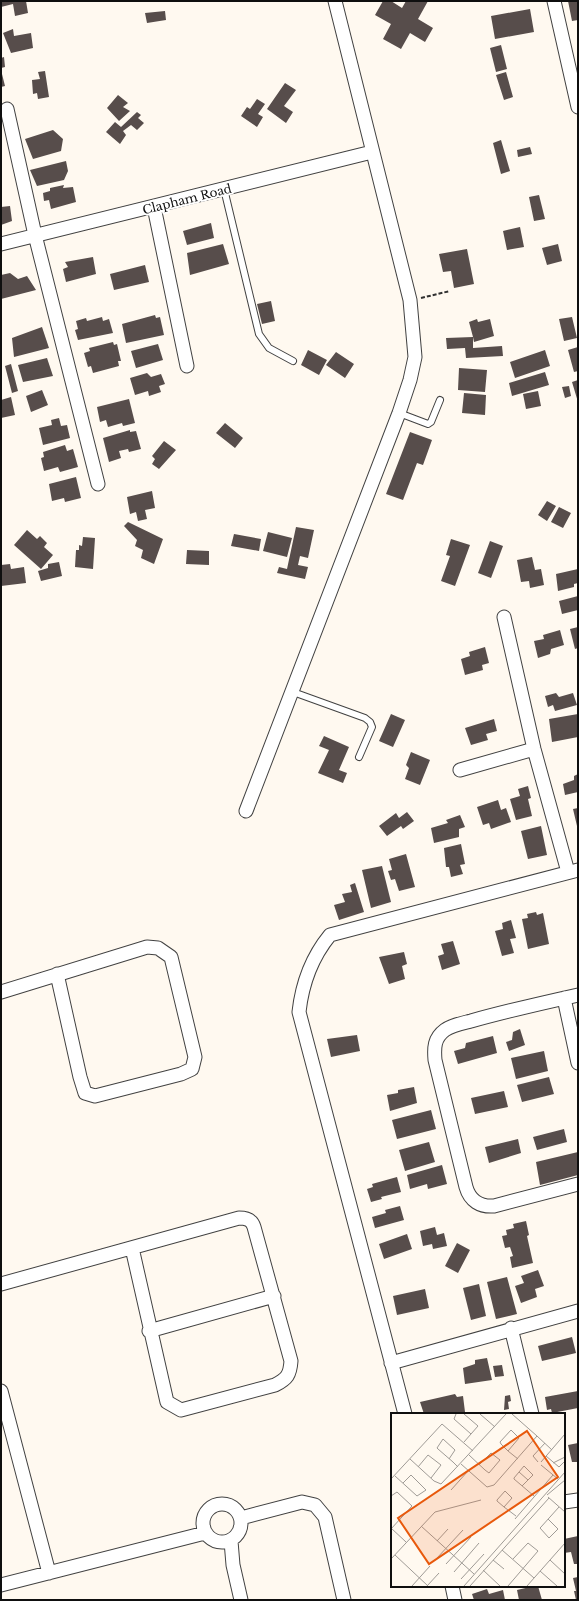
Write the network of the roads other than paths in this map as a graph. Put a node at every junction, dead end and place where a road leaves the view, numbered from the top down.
1 (335, 1) edge
2 (554, 1) edge
3 (578, 106) edge
4 (7, 108) dead end
5 (372, 152) junction
6 (224, 189) junction
7 (154, 207) junction
8 (35, 235) junction
9 (1, 244) edge
10 (293, 361) dead end
11 (187, 366) dead end
12 (440, 400) dead end
13 (399, 413) junction
14 (98, 484) dead end
15 (504, 617) dead end
16 (293, 692) junction
17 (534, 749) junction
18 (359, 757) dead end
19 (460, 770) dead end
20 (246, 811) dead end
21 (573, 871) edge
22 (57, 974) junction
23 (1, 992) edge
24 (578, 995) edge
25 (564, 998) junction
26 (578, 1063) edge
27 (578, 1184) edge
28 (132, 1248) junction
29 (1, 1284) edge
30 (274, 1296) junction
31 (578, 1311) edge
32 (511, 1328) junction
33 (150, 1330) junction
34 (390, 1363) junction
35 (1, 1392) edge
36 (405, 1413) edge
37 (532, 1413) edge
38 (578, 1500) edge
39 (565, 1502) edge
40 (242, 1518) junction
41 (205, 1533) junction
42 (231, 1541) junction
43 (49, 1573) junction
44 (1, 1585) edge
45 (452, 1587) edge
46 (241, 1600) edge
47 (344, 1600) edge
48 (455, 1600) edge

1 - 5 street
2 - 3 street
4 - 8 street
5 - 6 street, Clapham Road
5 - 13 street
6 - 7 street, Clapham Road
6 - 10 lane
7 - 8 street, Clapham Road
7 - 11 street
8 - 9 street, Clapham Road
8 - 14 street
12 - 13 lane
13 - 16 street
15 - 17 street
16 - 18 lane
16 - 20 street
17 - 19 street
17 - 21 street
21 - 34 street
22 - 22 street
22 - 23 street
24 - 25 street
25 - 26 street
25 - 27 street
28 - 29 street
28 - 30 street
28 - 33 street
30 - 33 street
30 - 33 street
31 - 32 street
32 - 34 street
32 - 37 street
34 - 36 street
35 - 43 street
38 - 39 street
40 - 41 street
40 - 42 street
40 - 47 street
41 - 42 street
41 - 43 street
42 - 46 street
43 - 44 street
45 - 48 street

